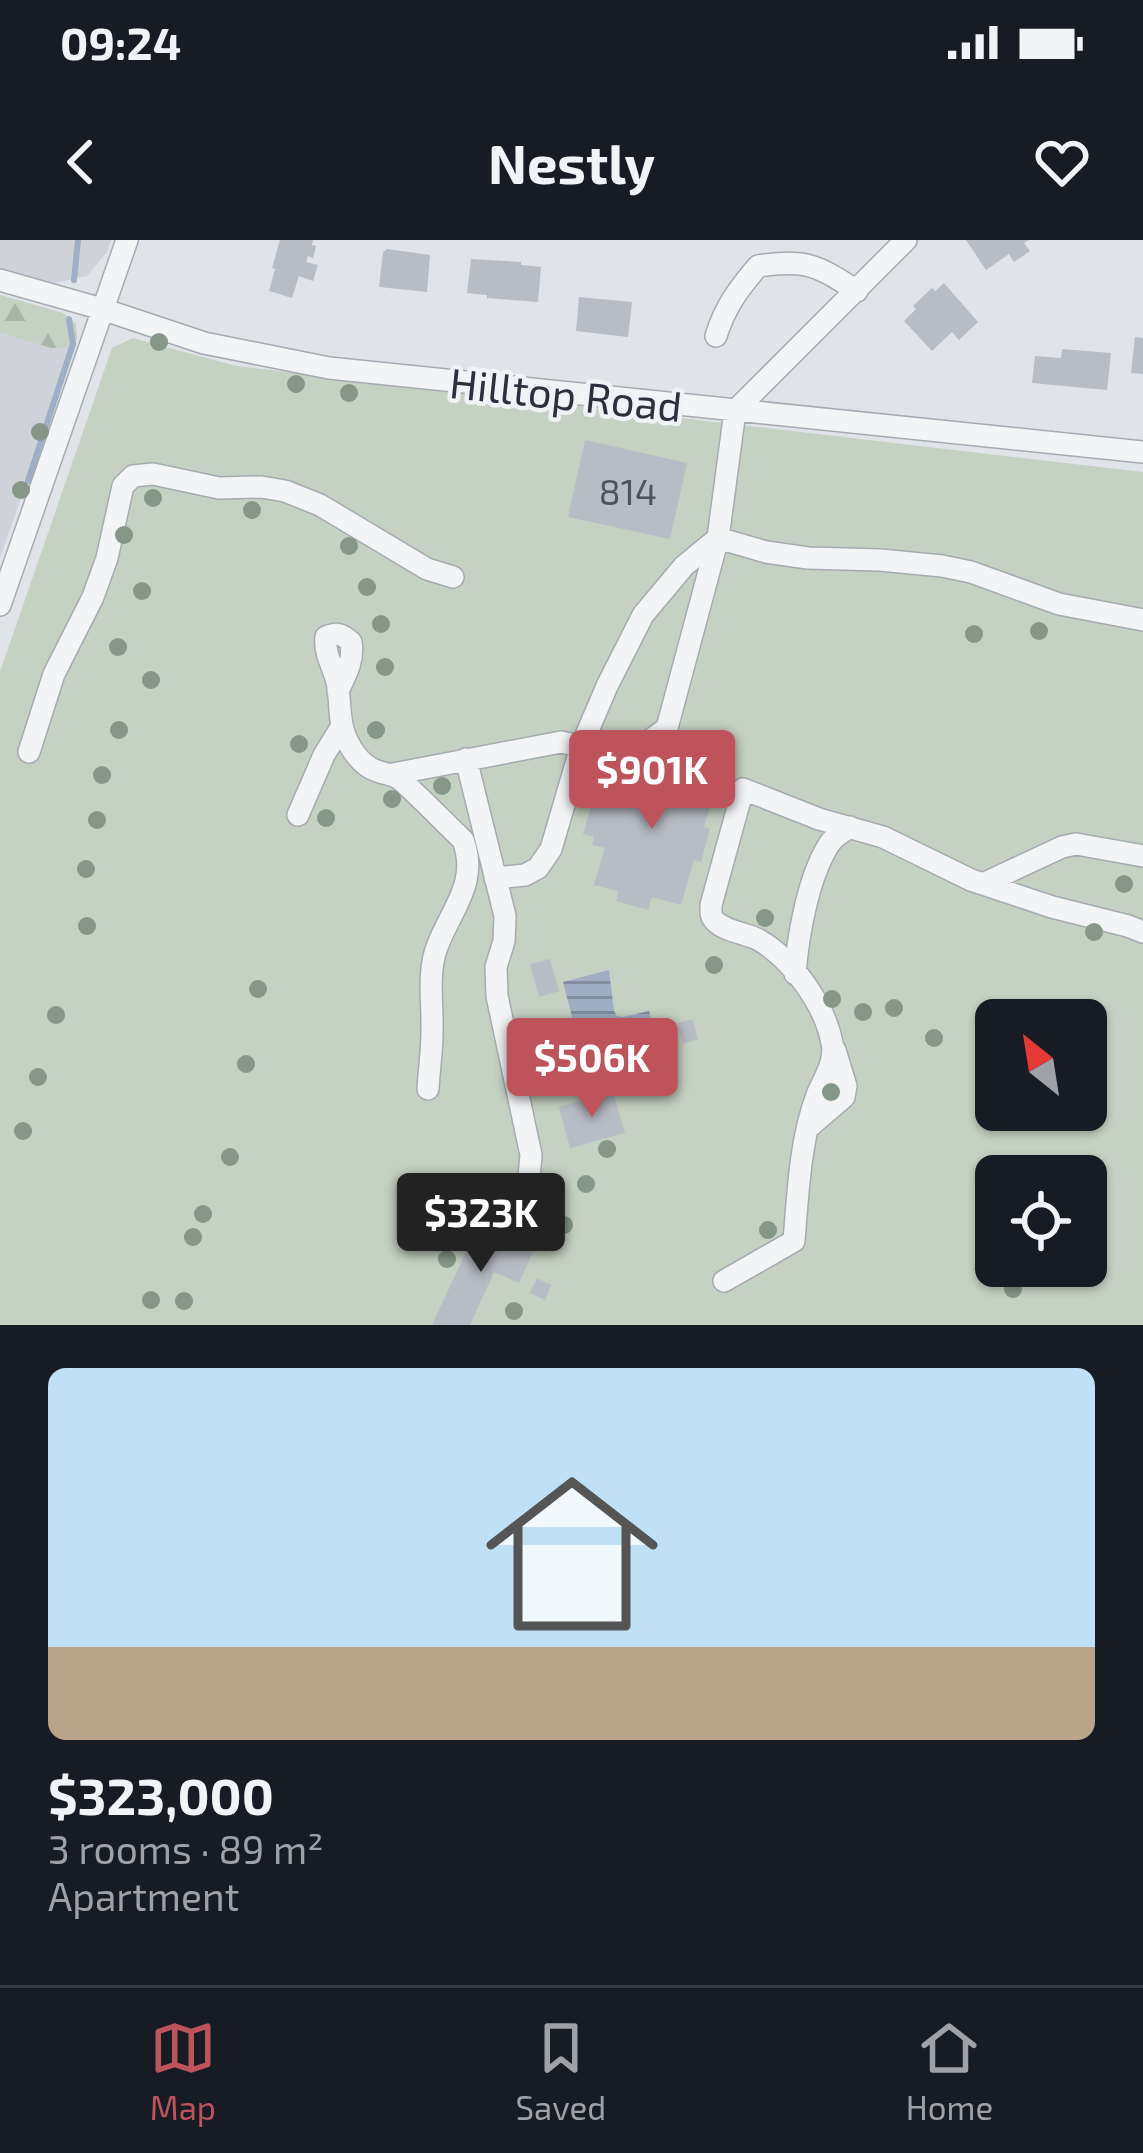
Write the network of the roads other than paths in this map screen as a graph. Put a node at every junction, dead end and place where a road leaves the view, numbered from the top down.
1 (127, 240) edge
2 (906, 240) edge
3 (0, 280) edge
4 (857, 291) junction
5 (102, 309) junction
6 (716, 335) dead end
7 (735, 411) junction
8 (1143, 452) edge
9 (718, 538) junction
10 (453, 577) dead end
11 (0, 605) edge
12 (1143, 620) edge
13 (338, 691) dead end
14 (342, 726) junction
15 (581, 747) junction
16 (29, 752) dead end
17 (466, 759) junction
18 (393, 774) junction
19 (298, 815) dead end
20 (850, 827) junction
21 (1143, 856) edge
22 (495, 878) junction
23 (985, 883) junction
24 (1143, 932) edge
25 (795, 974) junction
26 (428, 1089) dead end
27 (525, 1220) dead end
28 (724, 1281) dead end

1 - 5 street
2 - 4 street
3 - 5 street, Hilltop Road
4 - 6 street
4 - 7 street
5 - 7 street, Hilltop Road
5 - 11 street
7 - 8 street, Hilltop Road
7 - 9 street
9 - 12 street
9 - 15 street
9 - 15 street
10 - 16 street
13 - 14 street
14 - 18 street
14 - 19 street
15 - 17 street
15 - 22 street
17 - 18 street
17 - 22 street
18 - 26 street
20 - 23 street
20 - 25 street
20 - 25 street
21 - 23 street
22 - 27 street
23 - 24 street
25 - 28 street

